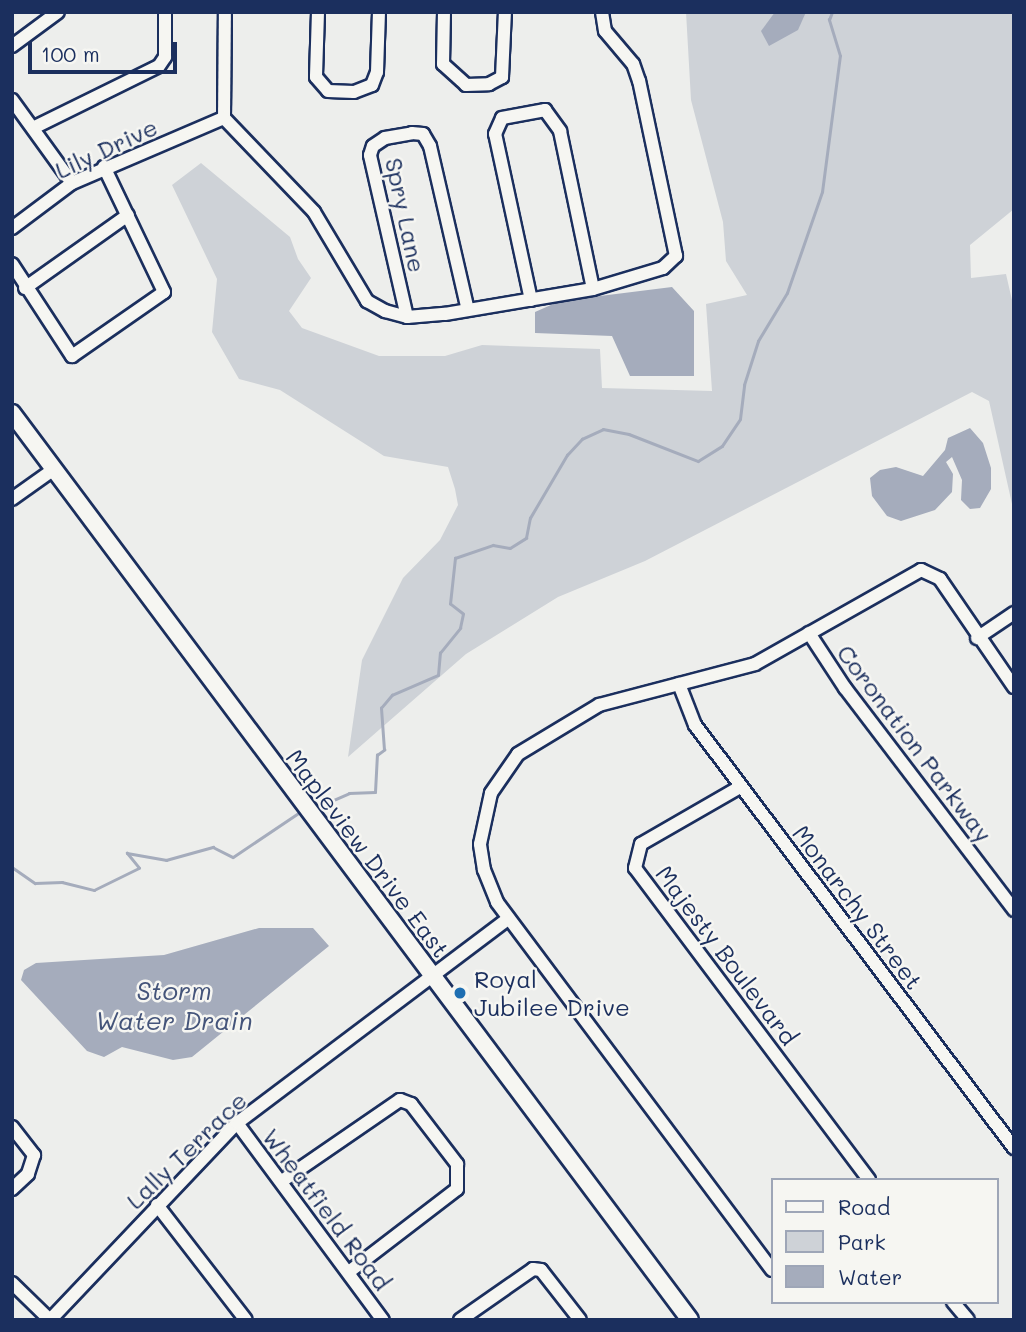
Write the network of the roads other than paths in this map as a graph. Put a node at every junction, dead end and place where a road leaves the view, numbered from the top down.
1 (58, 12) edge
2 (165, 12) edge
3 (225, 12) edge
4 (318, 12) edge
5 (379, 12) edge
6 (444, 12) edge
7 (505, 12) edge
8 (602, 12) edge
9 (12, 46) edge
10 (12, 100) edge
11 (224, 118) junction
12 (33, 128) junction
13 (104, 167) junction
14 (72, 183) junction
15 (128, 215) junction
16 (12, 228) edge
17 (12, 264) edge
18 (25, 288) junction
19 (593, 289) junction
20 (531, 300) junction
21 (468, 310) junction
22 (407, 317) junction
23 (12, 413) edge
24 (54, 469) junction
25 (12, 499) edge
26 (1014, 613) edge
27 (809, 633) junction
28 (977, 638) junction
29 (679, 684) junction
30 (1014, 687) edge
31 (740, 787) junction
32 (1014, 910) edge
33 (508, 919) junction
34 (431, 975) junction
35 (237, 1123) junction
36 (12, 1128) edge
37 (1014, 1149) edge
38 (868, 1178) edge
39 (282, 1181) junction
40 (12, 1189) edge
41 (157, 1205) junction
42 (771, 1269) edge
43 (349, 1272) junction
44 (12, 1283) edge
45 (955, 1304) edge
46 (50, 1320) edge
47 (246, 1320) edge
48 (383, 1320) edge
49 (460, 1320) edge
50 (580, 1320) edge
51 (691, 1320) edge
52 (968, 1320) edge

1 - 9 street
2 - 12 street
3 - 11 street
4 - 5 street
6 - 7 street
8 - 19 street
10 - 12 street
11 - 13 street, Lily Drive
11 - 22 street
12 - 14 street
13 - 14 street, Lily Drive
13 - 15 street
14 - 16 street, Lily Drive
15 - 18 street
15 - 18 street
17 - 18 street
19 - 20 street
19 - 20 street
20 - 21 street
21 - 22 street
21 - 22 street, Spry Lane
23 - 24 main road, Mapleview Drive East
24 - 25 street
24 - 34 main road, Mapleview Drive East
26 - 28 street
27 - 28 street
27 - 29 street
27 - 32 street, Coronation Parkway
28 - 30 street
29 - 31 street, Monarchy Street
29 - 33 street
31 - 37 street, Monarchy Street
31 - 38 street, Majesty Boulevard
33 - 34 street
33 - 42 street
34 - 35 street, Lally Terrace
34 - 51 main road, Mapleview Drive East
35 - 39 street, Wheatfield Road
35 - 41 street, Lally Terrace
36 - 40 street
39 - 43 street, Wheatfield Road
39 - 43 street
41 - 46 street, Lally Terrace
41 - 47 street
43 - 48 street, Wheatfield Road
44 - 46 street
45 - 52 street
49 - 50 street

